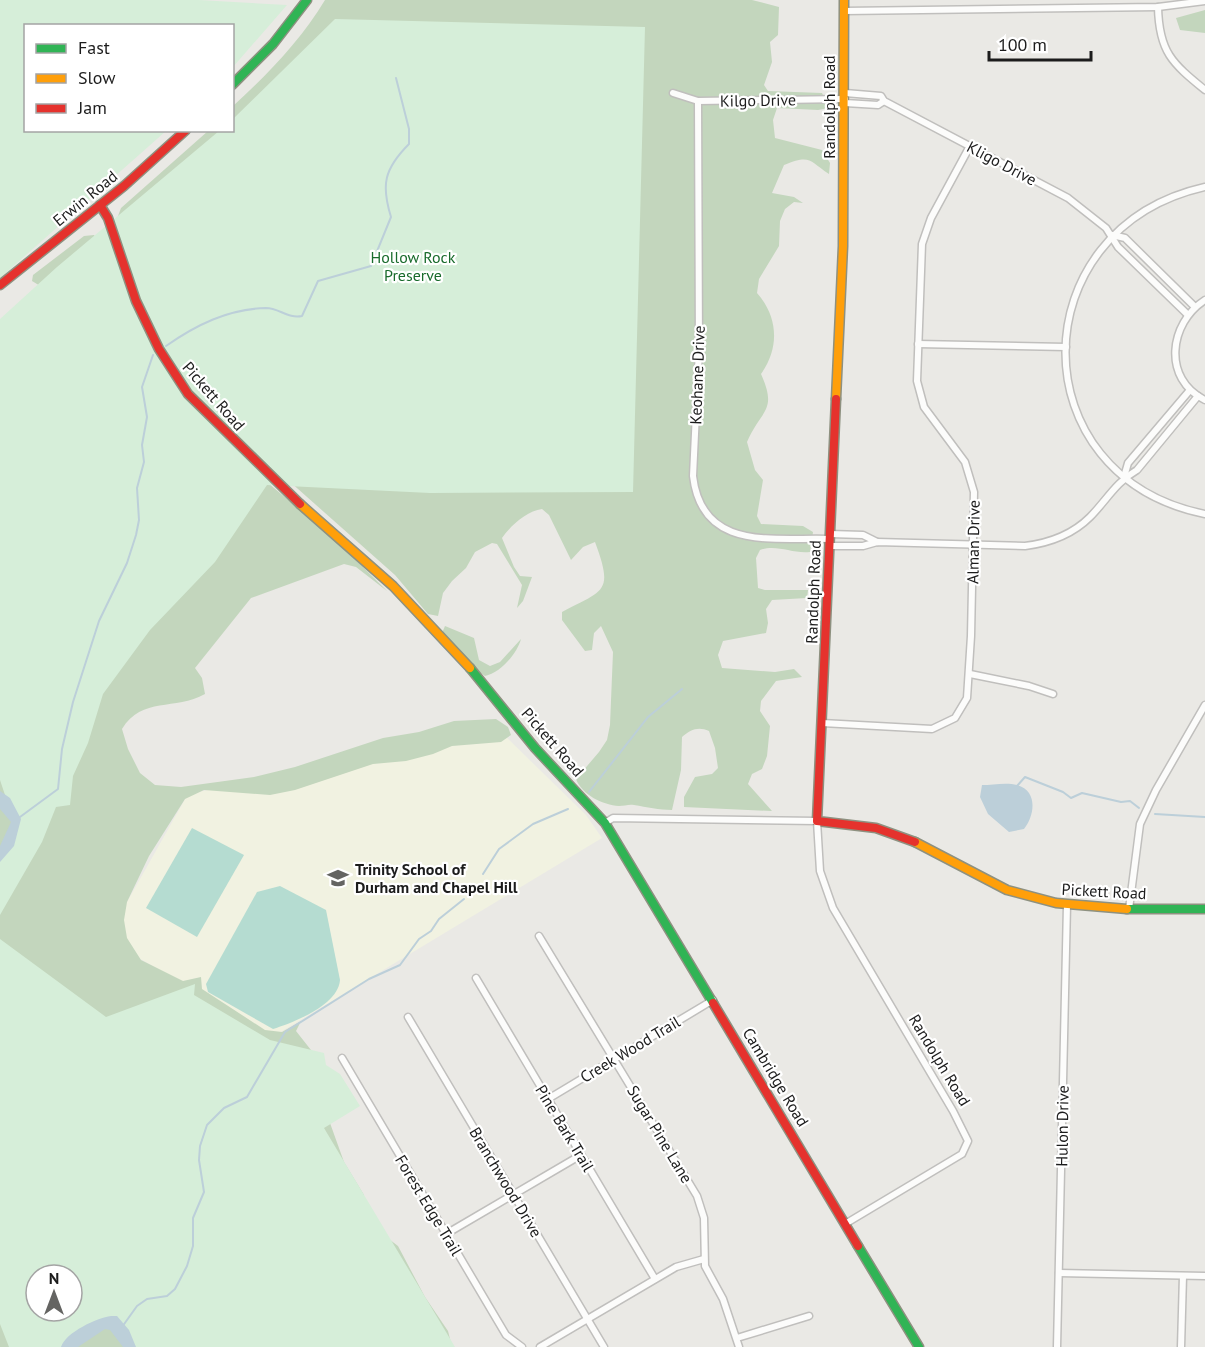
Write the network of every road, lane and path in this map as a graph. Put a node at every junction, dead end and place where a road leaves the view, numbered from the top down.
1 (307, 0) edge
2 (844, 0) edge
3 (1205, 1) edge
4 (1158, 7) junction
5 (844, 11) junction
6 (234, 83) edge
7 (1205, 90) edge
8 (673, 93) dead end
9 (845, 99) junction
10 (698, 101) junction
11 (184, 132) edge
12 (970, 146) junction
13 (1205, 187) edge
14 (100, 205) junction
15 (1112, 235) junction
16 (0, 285) edge
17 (1205, 300) edge
18 (1195, 307) junction
19 (1187, 314) junction
20 (918, 344) junction
21 (1066, 347) junction
22 (1190, 390) junction
23 (1198, 396) junction
24 (1205, 400) edge
25 (1124, 477) junction
26 (1205, 514) edge
27 (830, 540) junction
28 (877, 542) junction
29 (974, 544) junction
30 (970, 674) junction
31 (1053, 694) dead end
32 (1205, 705) edge
33 (822, 723) junction
34 (817, 821) junction
35 (605, 823) junction
36 (1067, 905) junction
37 (1129, 909) junction
38 (1205, 909) edge
39 (539, 936) dead end
40 (476, 978) dead end
41 (713, 1000) junction
42 (408, 1017) dead end
43 (342, 1058) dead end
44 (615, 1059) junction
45 (548, 1098) junction
46 (581, 1155) junction
47 (513, 1195) junction
48 (845, 1224) junction
49 (446, 1234) junction
50 (704, 1259) junction
51 (1059, 1273) junction
52 (1183, 1276) junction
53 (1205, 1276) edge
54 (655, 1279) junction
55 (809, 1316) dead end
56 (588, 1319) junction
57 (737, 1338) junction
58 (522, 1347) edge
59 (540, 1347) edge
60 (604, 1347) edge
61 (739, 1347) edge
62 (919, 1347) edge
63 (1058, 1347) edge
64 (1181, 1347) edge

1 - 6 street
2 - 5 street, Randolph Road
3 - 4 street
4 - 5 street
4 - 7 street
5 - 9 street, Randolph Road
8 - 10 street, Kilgo Drive
9 - 10 street, Kilgo Drive
9 - 12 street, Kligo Drive
9 - 27 street, Randolph Road
10 - 27 street, Keohane Drive
11 - 14 street, Erwin Road
12 - 15 street, Kligo Drive
12 - 20 street, Alman Drive
13 - 15 street
14 - 16 street, Erwin Road
14 - 35 street, Pickett Road
15 - 18 street, Kligo Drive
15 - 19 street, Kligo Drive
15 - 21 street
17 - 18 street
18 - 19 street
19 - 22 street
20 - 21 street
20 - 29 street, Alman Drive
21 - 25 street
22 - 23 street
22 - 25 street, Keohane Drive
23 - 24 street
23 - 25 street, Keohane Drive
25 - 26 street
25 - 29 street, Keohane Drive
27 - 28 street, Keohane Drive
27 - 28 street, Keohane Drive
27 - 33 street, Randolph Road
28 - 29 street, Keohane Drive
29 - 30 street, Alman Drive
30 - 31 street
30 - 33 street, Alman Drive
32 - 37 street
33 - 34 street, Randolph Road
34 - 35 street, Pickett Road
34 - 36 street, Pickett Road
34 - 48 street, Randolph Road
35 - 41 street, Cambridge Road
36 - 37 street, Pickett Road
36 - 51 street, Hulon Drive
37 - 38 street, Pickett Road
39 - 44 street, Sugar Pine Lane
40 - 45 street, Pine Bark Trail
41 - 44 street, Creek Wood Trail
41 - 48 street, Cambridge Road
42 - 47 street, Branchwood Drive
43 - 49 street, Forest Edge Trail
44 - 45 street, Creek Wood Trail
44 - 50 street, Sugar Pine Lane
45 - 46 street, Pine Bark Trail
46 - 47 street
46 - 54 street, Pine Bark Trail
47 - 49 street
47 - 56 street, Branchwood Drive
48 - 62 street, Cambridge Road
49 - 58 street, Forest Edge Trail
50 - 54 street
50 - 57 street, Sugar Pine Lane
51 - 52 street
51 - 63 street, Hulon Drive
52 - 53 street
52 - 64 street
54 - 56 street
55 - 57 street
56 - 59 street
56 - 60 street, Branchwood Drive
57 - 61 street, Sugar Pine Lane

